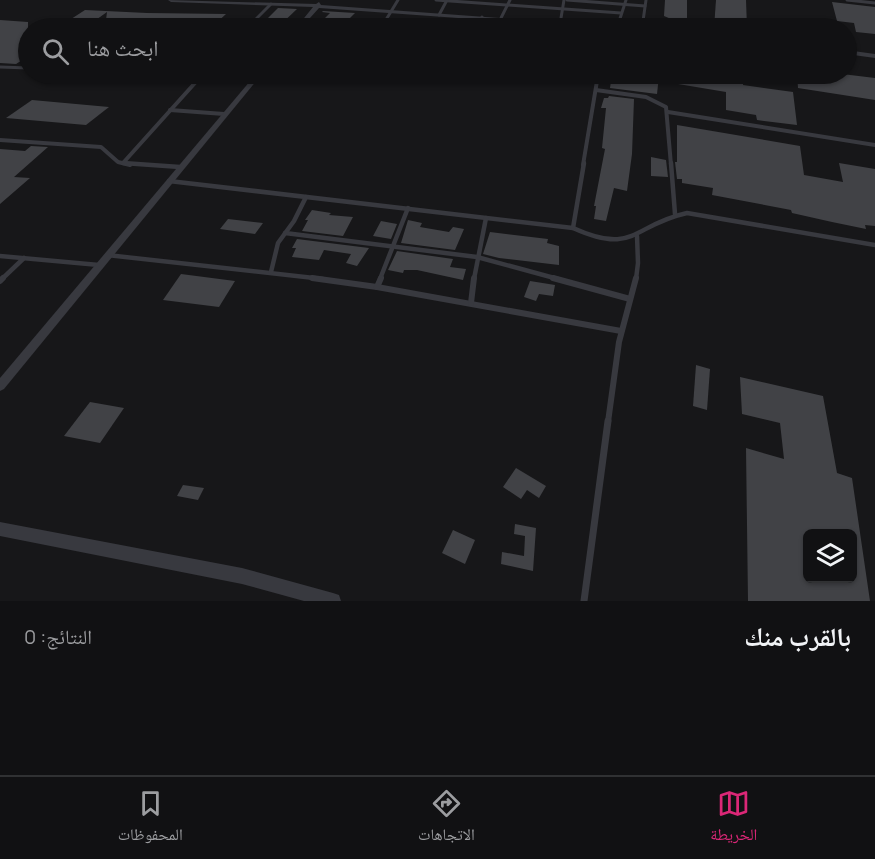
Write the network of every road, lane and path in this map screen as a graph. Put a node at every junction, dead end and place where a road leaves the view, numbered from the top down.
1 (171, 0) edge
2 (323, 0) edge
3 (398, 0) edge
4 (436, 0) edge
5 (447, 0) edge
6 (510, 0) edge
7 (565, 0) edge
8 (626, 0) edge
9 (646, 0) edge
10 (847, 0) edge
11 (267, 2) edge
12 (875, 3) edge
13 (507, 5) junction
14 (625, 5) junction
15 (317, 6) junction
16 (645, 6) junction
17 (563, 9) junction
18 (391, 11) junction
19 (621, 13) junction
20 (439, 15) junction
21 (482, 17) joint
22 (255, 18) edge
23 (307, 18) edge
24 (387, 18) edge
25 (501, 18) joint
26 (561, 18) edge
27 (620, 18) edge
28 (643, 18) edge
29 (857, 54) edge
30 (875, 56) edge
31 (0, 67) edge
32 (18, 68) edge
33 (193, 84) edge
34 (249, 84) edge
35 (597, 84) edge
36 (596, 90) junction
37 (170, 110) junction
38 (668, 112) junction
39 (225, 114) junction
40 (0, 140) edge
41 (875, 145) edge
42 (123, 163) junction
43 (180, 167) junction
44 (169, 181) junction
45 (306, 197) junction
46 (408, 208) junction
47 (675, 214) junction
48 (486, 218) junction
49 (573, 228) junction
50 (285, 233) junction
51 (637, 236) junction
52 (393, 245) junction
53 (875, 245) edge
54 (107, 255) junction
55 (0, 256) edge
56 (477, 257) junction
57 (24, 258) junction
58 (99, 265) junction
59 (271, 272) junction
60 (0, 281) edge
61 (377, 286) junction
62 (630, 299) junction
63 (471, 303) junction
64 (621, 331) junction
65 (0, 386) edge
66 (0, 529) edge
67 (333, 601) edge
68 (584, 601) edge

1 - 11 street
2 - 15 street
3 - 18 lane
4 - 5 lane
5 - 13 lane
5 - 20 lane
6 - 13 lane
7 - 14 lane
7 - 17 lane
8 - 14 lane
9 - 16 lane
10 - 12 lane
11 - 15 street
11 - 22 lane
13 - 17 lane
13 - 25 lane
14 - 16 lane
14 - 19 lane
15 - 18 street
15 - 23 street
16 - 28 lane
17 - 19 lane
17 - 26 lane
18 - 20 street
18 - 24 lane
19 - 27 lane
20 - 21 street
21 - 25 street
29 - 30 street
31 - 32 lane
33 - 37 lane
34 - 39 street
35 - 36 lane
36 - 38 lane
36 - 49 lane
37 - 39 lane
37 - 42 lane
38 - 41 lane
38 - 47 lane
39 - 43 street
40 - 42 lane
42 - 43 lane
43 - 44 street
44 - 45 lane
44 - 54 street
45 - 46 lane
45 - 50 lane
46 - 48 lane
46 - 52 lane
47 - 51 lane
47 - 53 lane
48 - 49 lane
48 - 56 lane
49 - 51 lane
50 - 52 lane
50 - 59 lane
51 - 62 lane
52 - 56 lane
52 - 61 lane
54 - 58 street
54 - 59 lane
55 - 57 lane
56 - 62 lane
56 - 63 lane
57 - 58 lane
57 - 60 lane
58 - 65 street
59 - 61 lane
61 - 63 lane
62 - 64 lane
63 - 64 lane
64 - 68 lane
66 - 67 street

